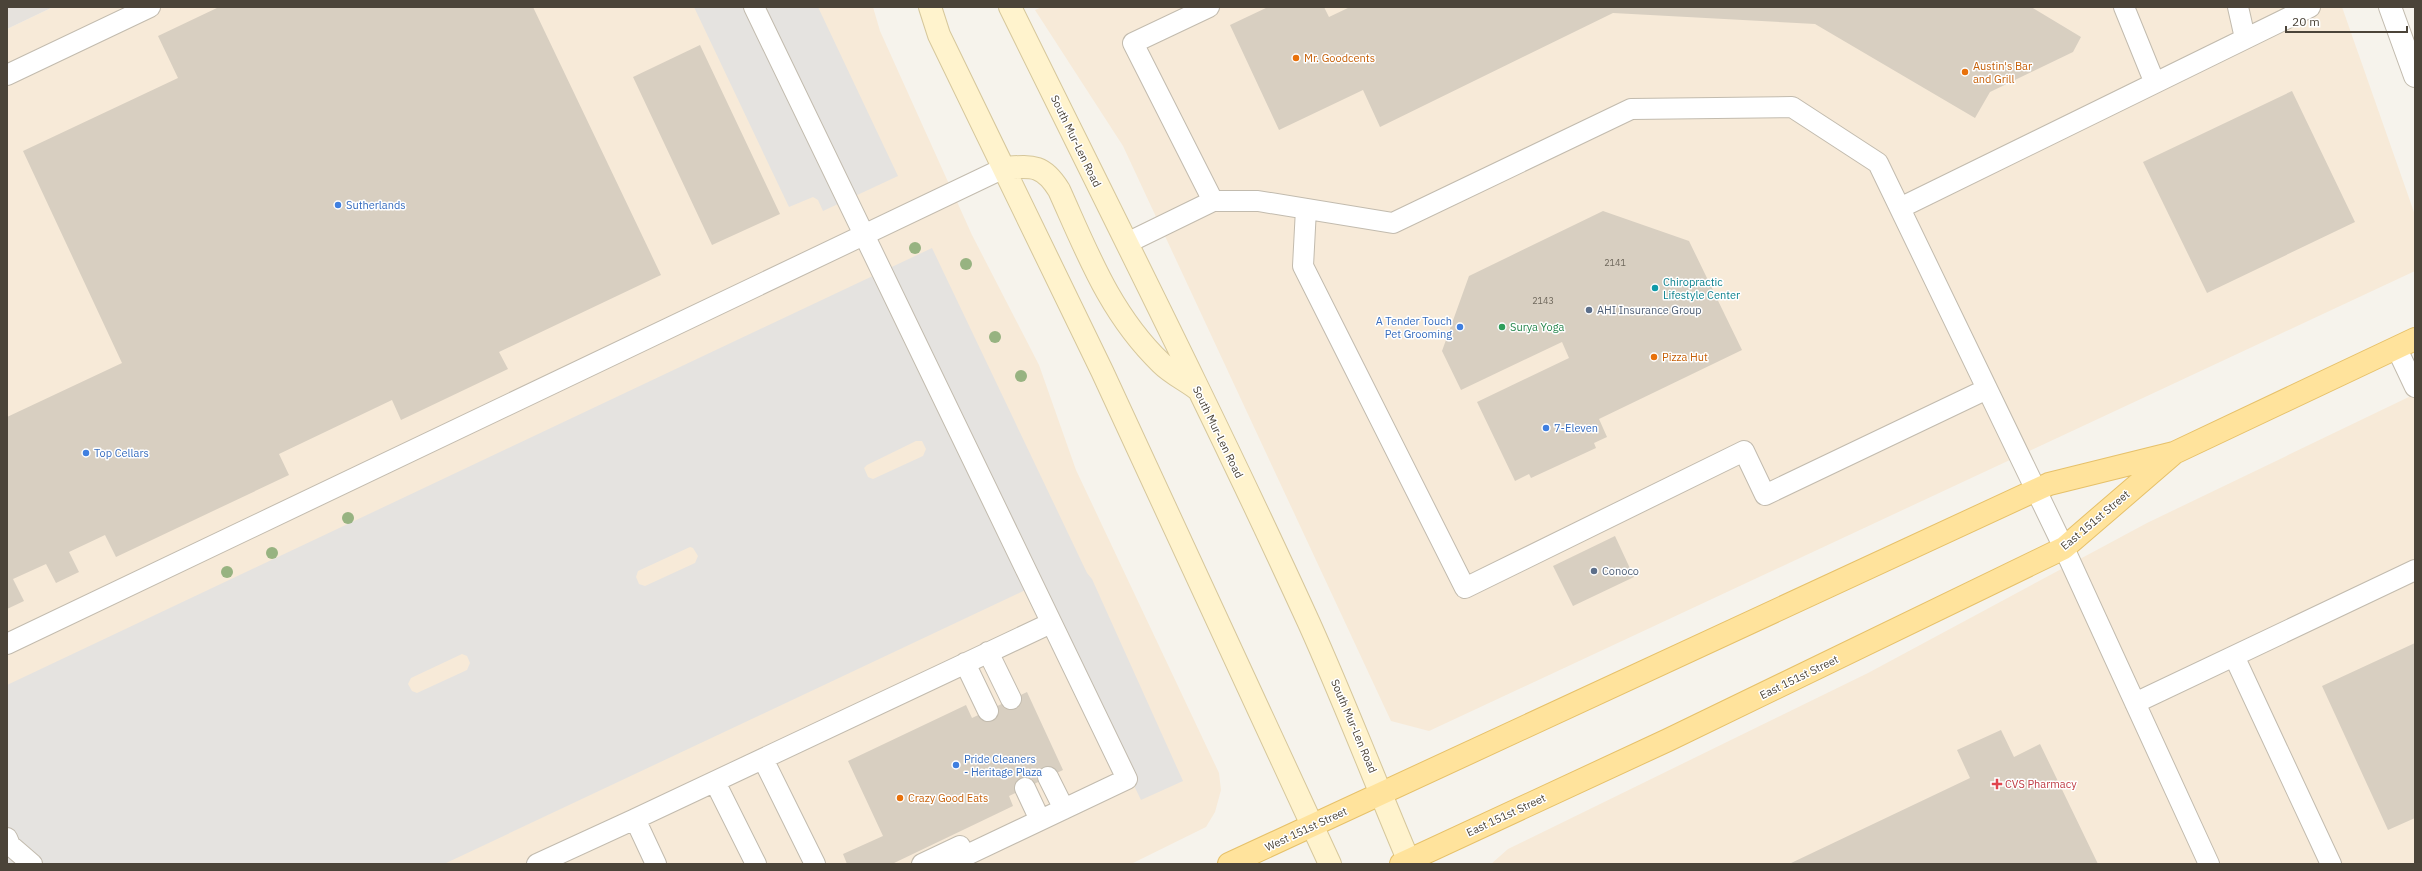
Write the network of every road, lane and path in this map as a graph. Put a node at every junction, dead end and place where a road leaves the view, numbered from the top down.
1 (150, 7) edge
2 (754, 7) edge
3 (930, 7) edge
4 (1010, 7) edge
5 (1209, 7) edge
6 (2124, 7) edge
7 (2238, 7) edge
8 (2310, 7) edge
9 (2390, 7) edge
10 (2245, 38) junction
11 (7, 75) edge
12 (2415, 76) edge
13 (2154, 81) junction
14 (1004, 168) junction
15 (1213, 201) junction
16 (1900, 208) junction
17 (1306, 209) junction
18 (863, 236) junction
19 (1127, 243) junction
20 (2406, 344) edge
21 (2415, 387) edge
22 (1198, 389) junction
23 (1987, 389) junction
24 (2174, 452) junction
25 (2036, 490) junction
26 (2064, 548) junction
27 (2415, 570) edge
28 (1051, 623) junction
29 (7, 644) edge
30 (988, 652) junction
31 (2234, 656) junction
32 (965, 663) junction
33 (1011, 700) dead end
34 (2135, 703) junction
35 (988, 711) dead end
36 (763, 759) junction
37 (1048, 777) dead end
38 (715, 782) junction
39 (1024, 788) dead end
40 (1383, 793) junction
41 (1064, 810) junction
42 (635, 819) junction
43 (1040, 820) junction
44 (1313, 826) junction
45 (7, 838) edge
46 (1000, 840) junction
47 (1407, 863) edge
48 (32, 864) edge
49 (537, 864) edge
50 (656, 864) edge
51 (756, 864) edge
52 (815, 864) edge
53 (922, 864) edge
54 (948, 864) edge
55 (1229, 864) edge
56 (1330, 864) edge
57 (2209, 864) edge
58 (2331, 864) edge

1 - 11 lane
2 - 18 lane
3 - 14 main road
4 - 19 main road, South Mur-Len Road
5 - 15 lane
6 - 13 lane
7 - 10 lane
8 - 10 lane
9 - 12 street
10 - 13 lane
13 - 16 lane
14 - 18 lane
14 - 22 main road
14 - 44 main road
15 - 17 lane
15 - 19 lane
16 - 17 lane
16 - 23 lane
17 - 23 lane
18 - 28 lane
18 - 29 lane
19 - 22 main road, South Mur-Len Road
20 - 21 lane
20 - 24 main road, East 151st Street
22 - 40 main road, South Mur-Len Road
23 - 25 lane
24 - 25 main road, East 151st Street
24 - 26 main road, East 151st Street
25 - 26 lane
25 - 40 main road, East 151st Street
26 - 34 lane
26 - 47 main road, East 151st Street
27 - 31 lane
28 - 30 lane
28 - 41 lane
30 - 32 lane
30 - 33 lane
31 - 34 lane
31 - 58 lane
32 - 35 lane
32 - 36 lane
34 - 57 lane
36 - 38 lane
36 - 52 lane
37 - 41 lane
38 - 42 lane
38 - 51 lane
39 - 43 lane
40 - 44 main road, West 151st Street
40 - 47 main road, South Mur-Len Road
41 - 43 lane
42 - 49 lane
42 - 50 lane
43 - 46 lane
44 - 55 main road, West 151st Street
44 - 56 main road
45 - 48 lane
46 - 53 lane
46 - 54 lane

